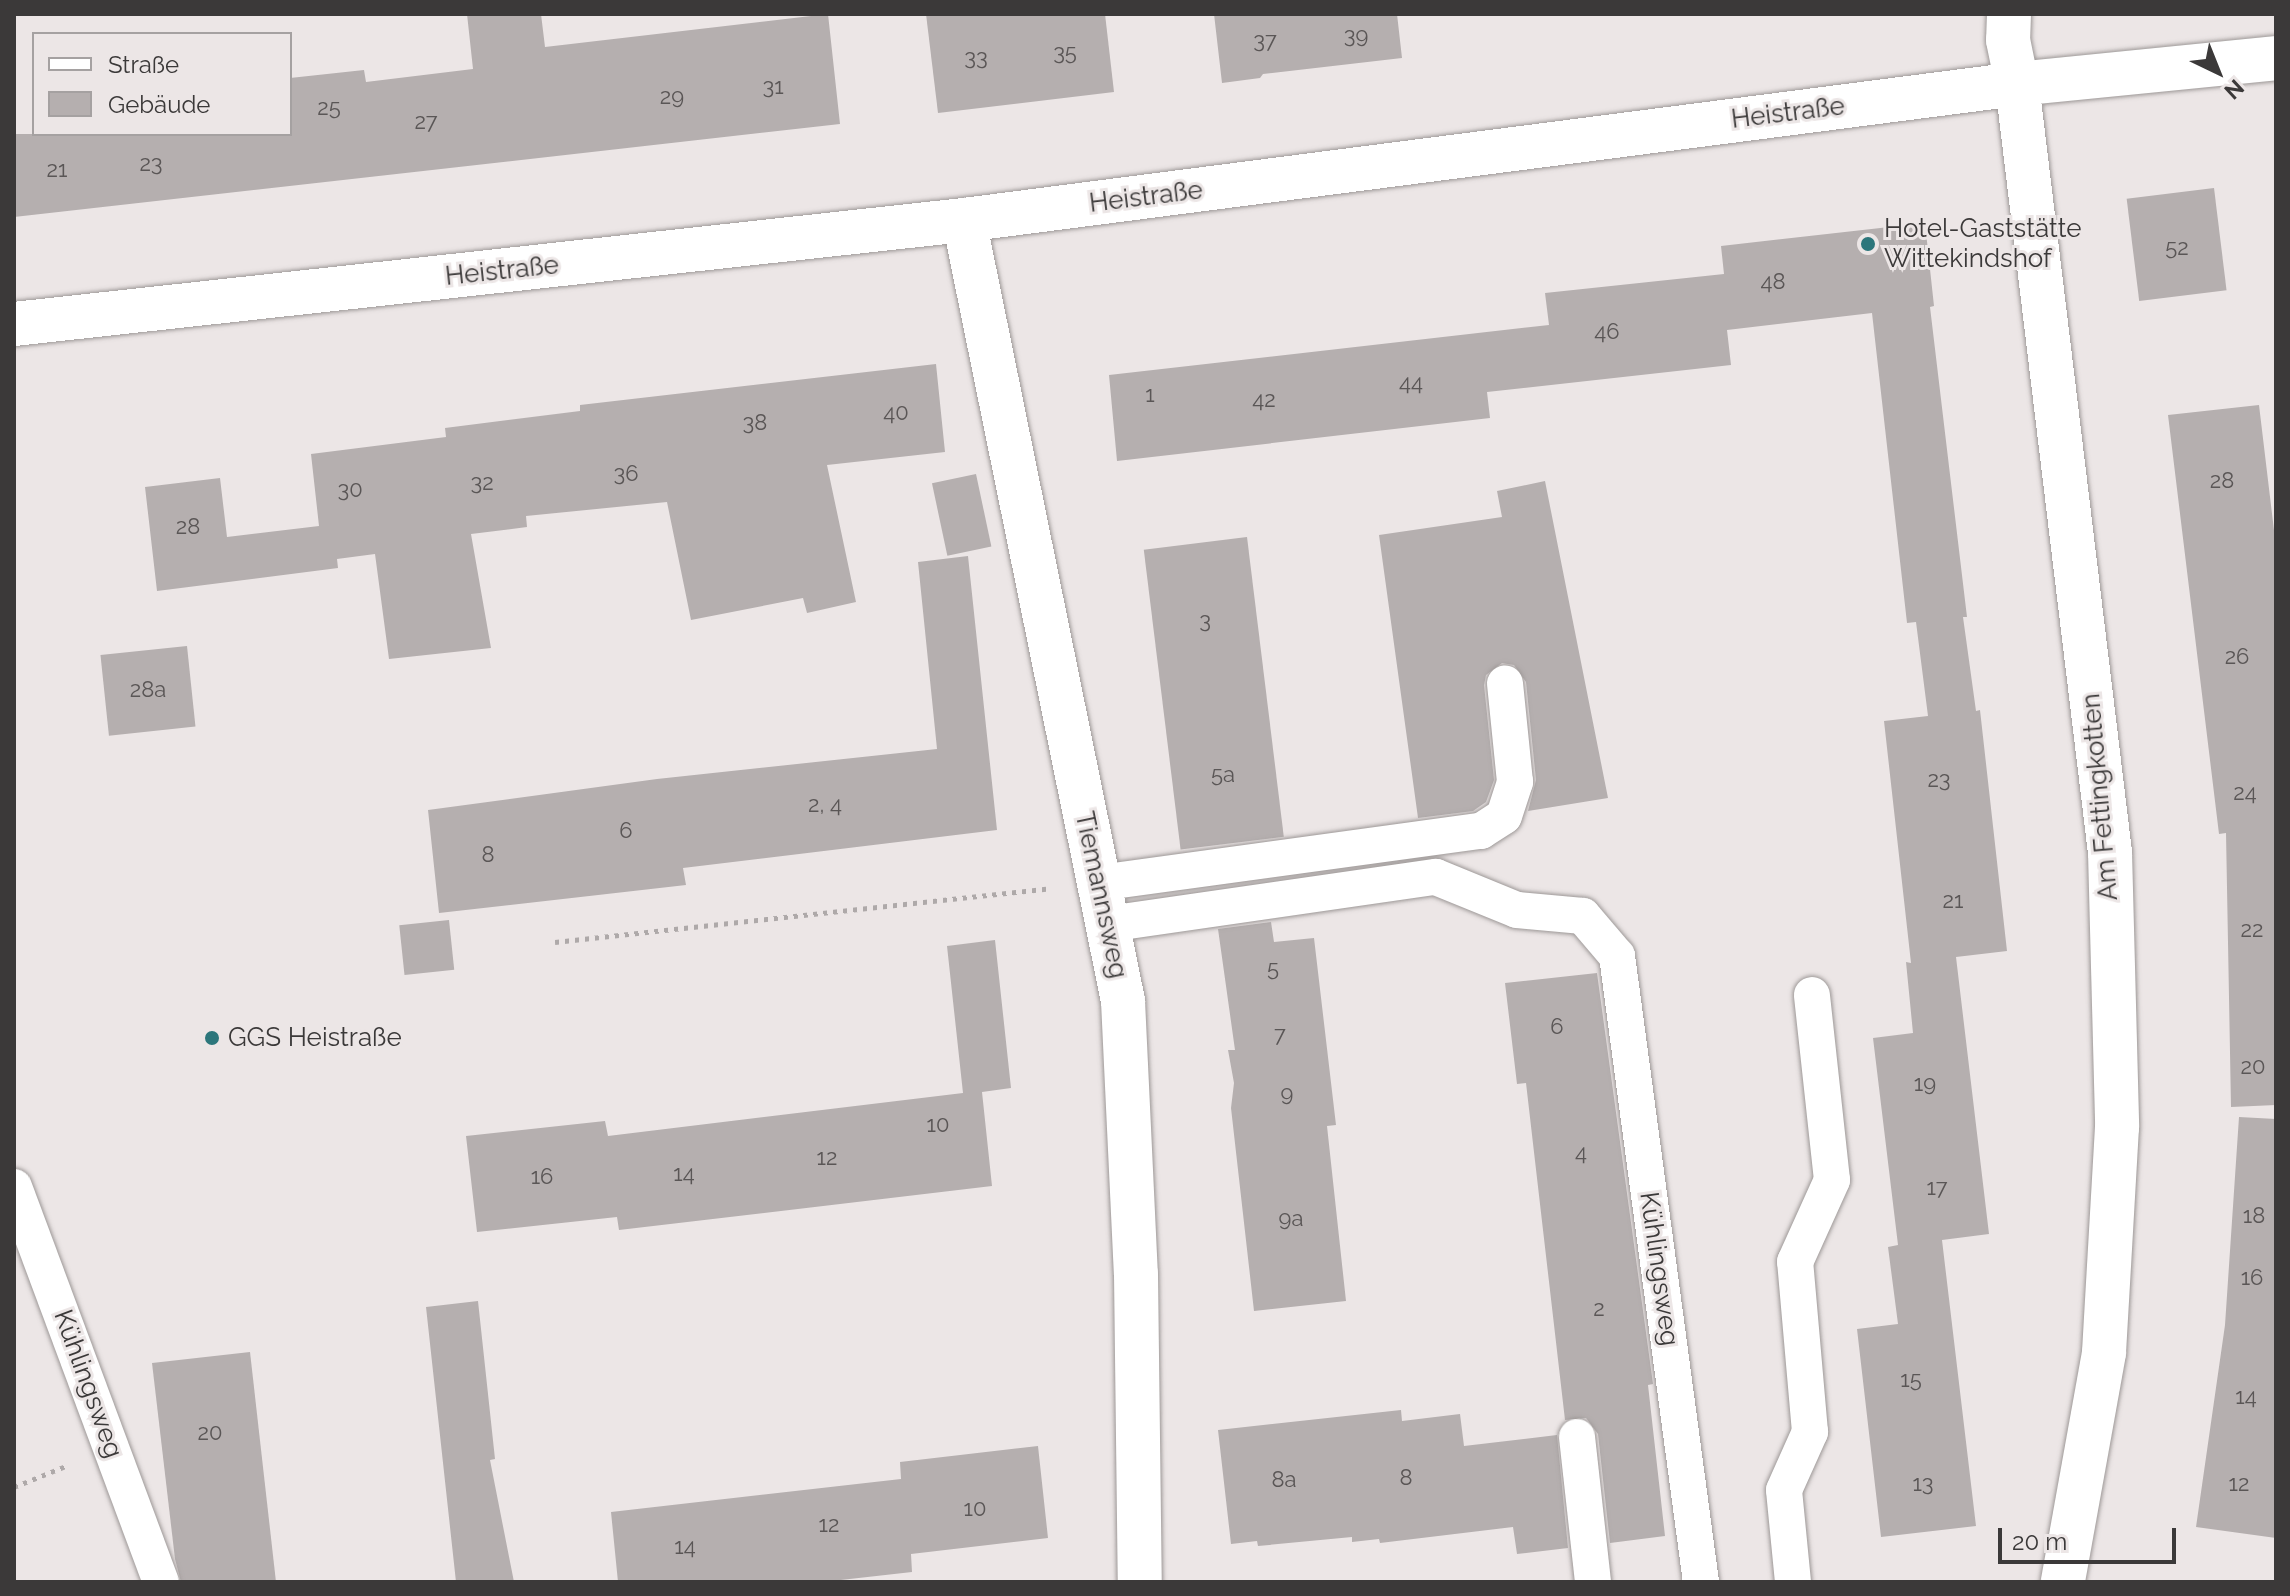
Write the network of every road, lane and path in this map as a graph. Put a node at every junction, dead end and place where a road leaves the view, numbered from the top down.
1 (2009, 14) edge
2 (2276, 58) edge
3 (2017, 84) junction
4 (964, 220) junction
5 (14, 324) edge
6 (1505, 684) dead end
7 (1099, 883) junction
8 (1108, 924) junction
9 (555, 942) dead end
10 (1812, 995) dead end
11 (14, 1187) edge
12 (1577, 1437) dead end
13 (161, 1582) edge
14 (1140, 1582) edge
15 (1593, 1582) edge
16 (1701, 1582) edge
17 (1793, 1582) edge
18 (2063, 1582) edge

1 - 3 street, Am Fettingkotten
2 - 3 street, Heistraße
3 - 4 street, Heistraße
3 - 18 street, Am Fettingkotten
4 - 5 street, Heistraße
4 - 7 street, Tiemannsweg
6 - 7 lane
7 - 8 street, Tiemannsweg
7 - 9 path
8 - 14 street, Tiemannsweg
8 - 16 lane, Kühlingsweg
10 - 17 lane
11 - 13 lane, Kühlingsweg
12 - 15 lane

